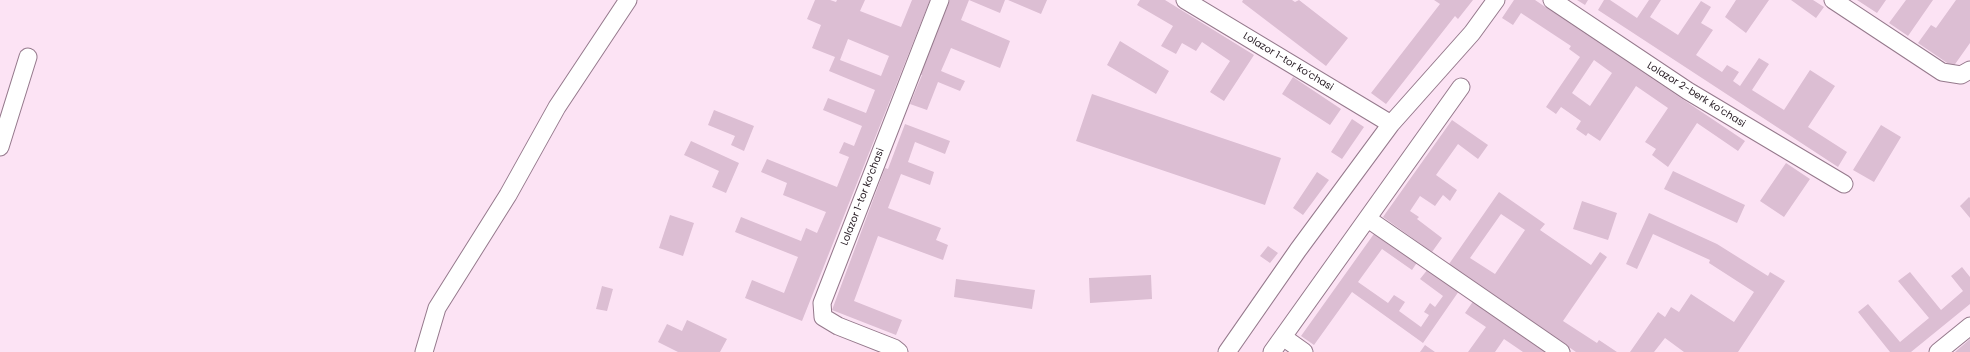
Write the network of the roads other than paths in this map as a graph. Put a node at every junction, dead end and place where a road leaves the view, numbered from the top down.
1 (628, 0) edge
2 (940, 0) edge
3 (1185, 0) edge
4 (1496, 0) edge
5 (1552, 0) edge
6 (1833, 0) edge
7 (28, 57) dead end
8 (1970, 70) edge
9 (1461, 87) dead end
10 (1391, 124) junction
11 (0, 147) edge
12 (1844, 184) dead end
13 (1368, 219) junction
14 (1970, 326) edge
15 (1283, 337) junction
16 (424, 352) edge
17 (899, 352) edge
18 (1227, 352) edge
19 (1272, 352) edge
20 (1304, 352) edge
21 (1561, 352) edge
22 (1938, 352) edge

1 - 16 street
2 - 17 street, Lolazor 1-tor ko‘chasi
3 - 10 street, Lolazor 1-tor ko‘chasi
4 - 10 street
5 - 12 street, Lolazor 2-berk koʼchasi
6 - 8 street
7 - 11 street
9 - 13 street
10 - 18 street
13 - 15 street
13 - 21 street
14 - 22 street
15 - 19 street
15 - 20 street

